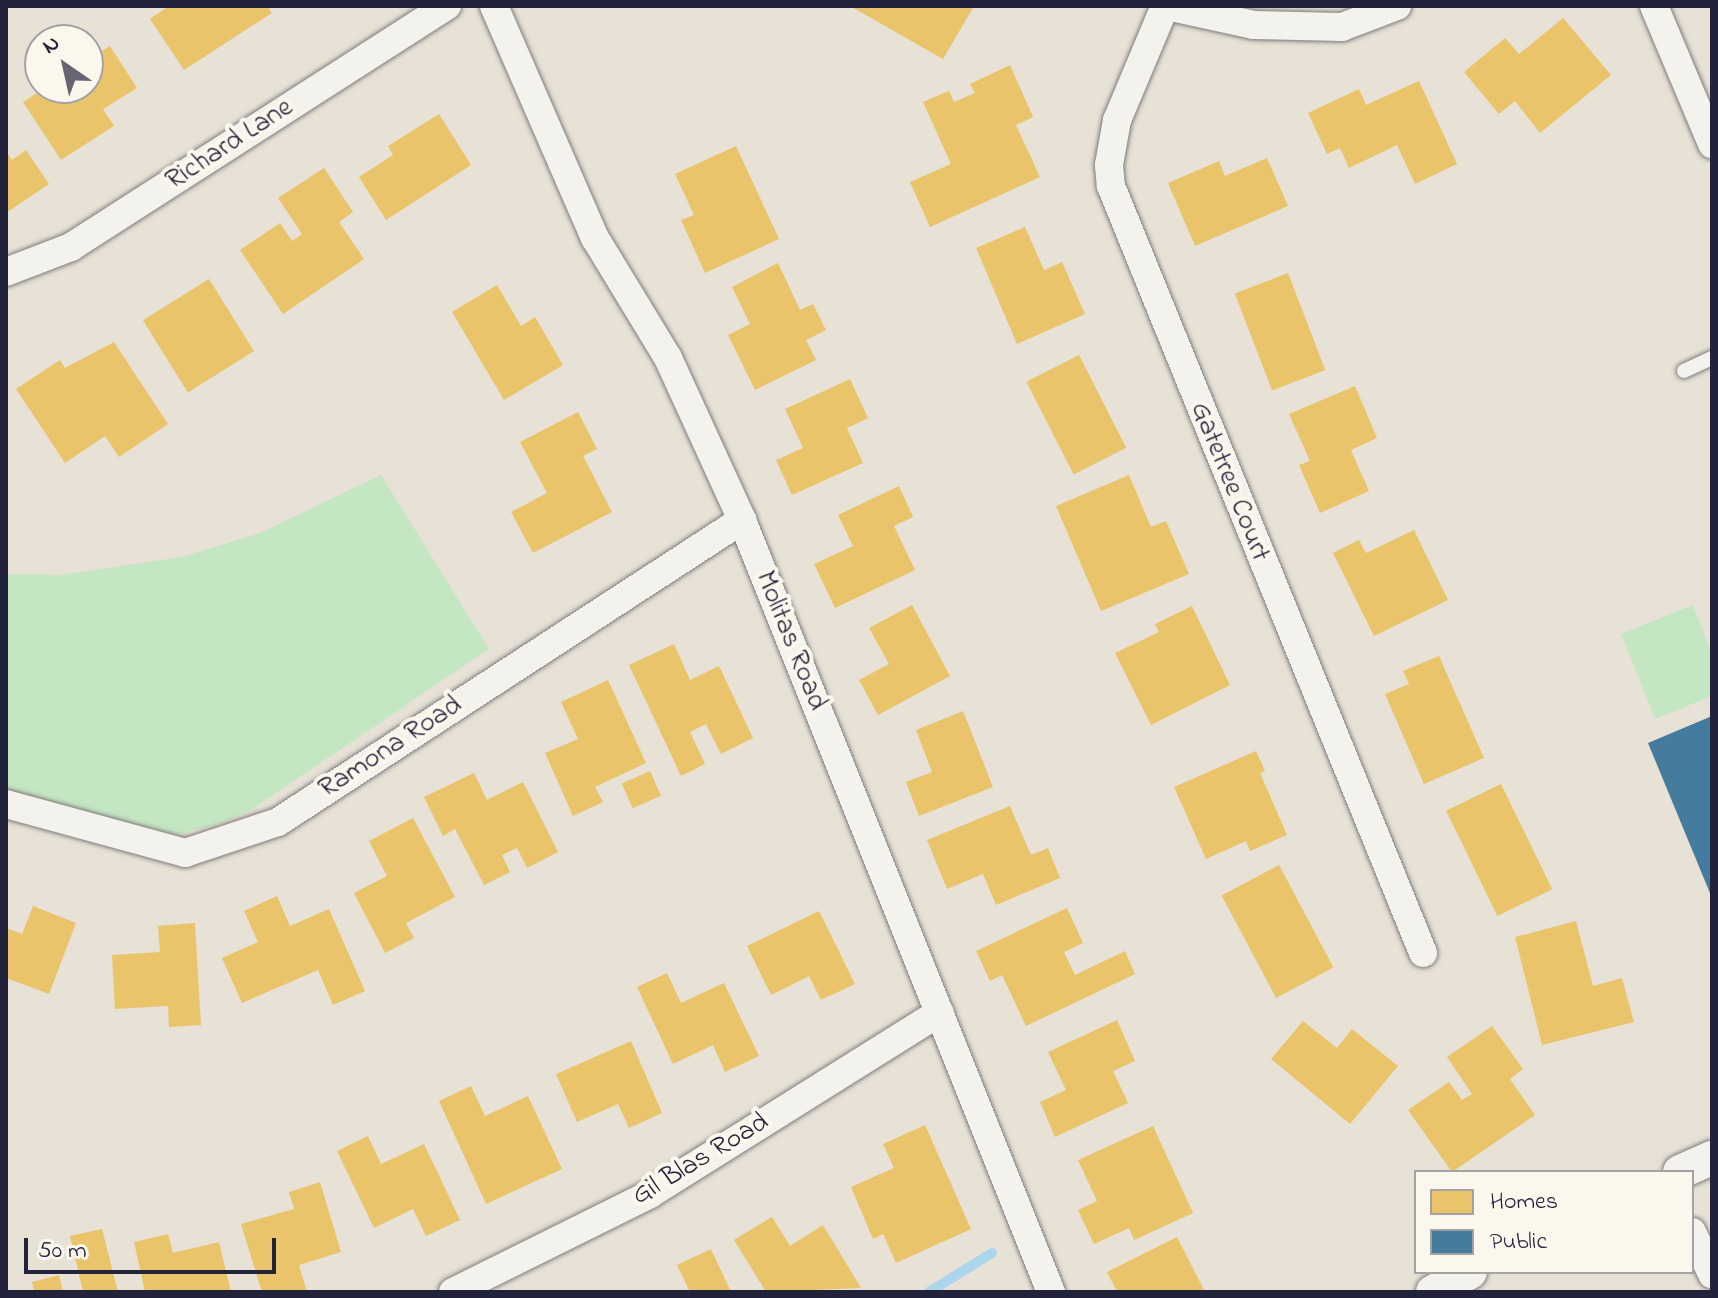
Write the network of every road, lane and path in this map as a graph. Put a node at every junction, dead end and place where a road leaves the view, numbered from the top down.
1 (447, 6) edge
2 (494, 6) edge
3 (1166, 6) edge
4 (1397, 6) edge
5 (1654, 6) edge
6 (1712, 144) edge
7 (6, 272) edge
8 (1712, 358) edge
9 (1684, 371) dead end
10 (742, 520) junction
11 (6, 804) edge
12 (1423, 953) dead end
13 (940, 1012) junction
14 (1712, 1158) edge
15 (1685, 1170) edge
16 (1694, 1236) edge
17 (1466, 1274) edge
18 (1712, 1274) edge
19 (453, 1292) edge
20 (1051, 1292) edge
21 (1433, 1292) edge

1 - 7 street, Richard Lane
2 - 10 street, Molitas Road
3 - 4 street
3 - 12 street, Gatetree Court
5 - 6 street
8 - 9 lane
10 - 11 street, Ramona Road
10 - 13 street, Molitas Road
13 - 19 street, Gil Blas Road
13 - 20 street, Molitas Road
14 - 15 street
16 - 18 street
17 - 21 street

